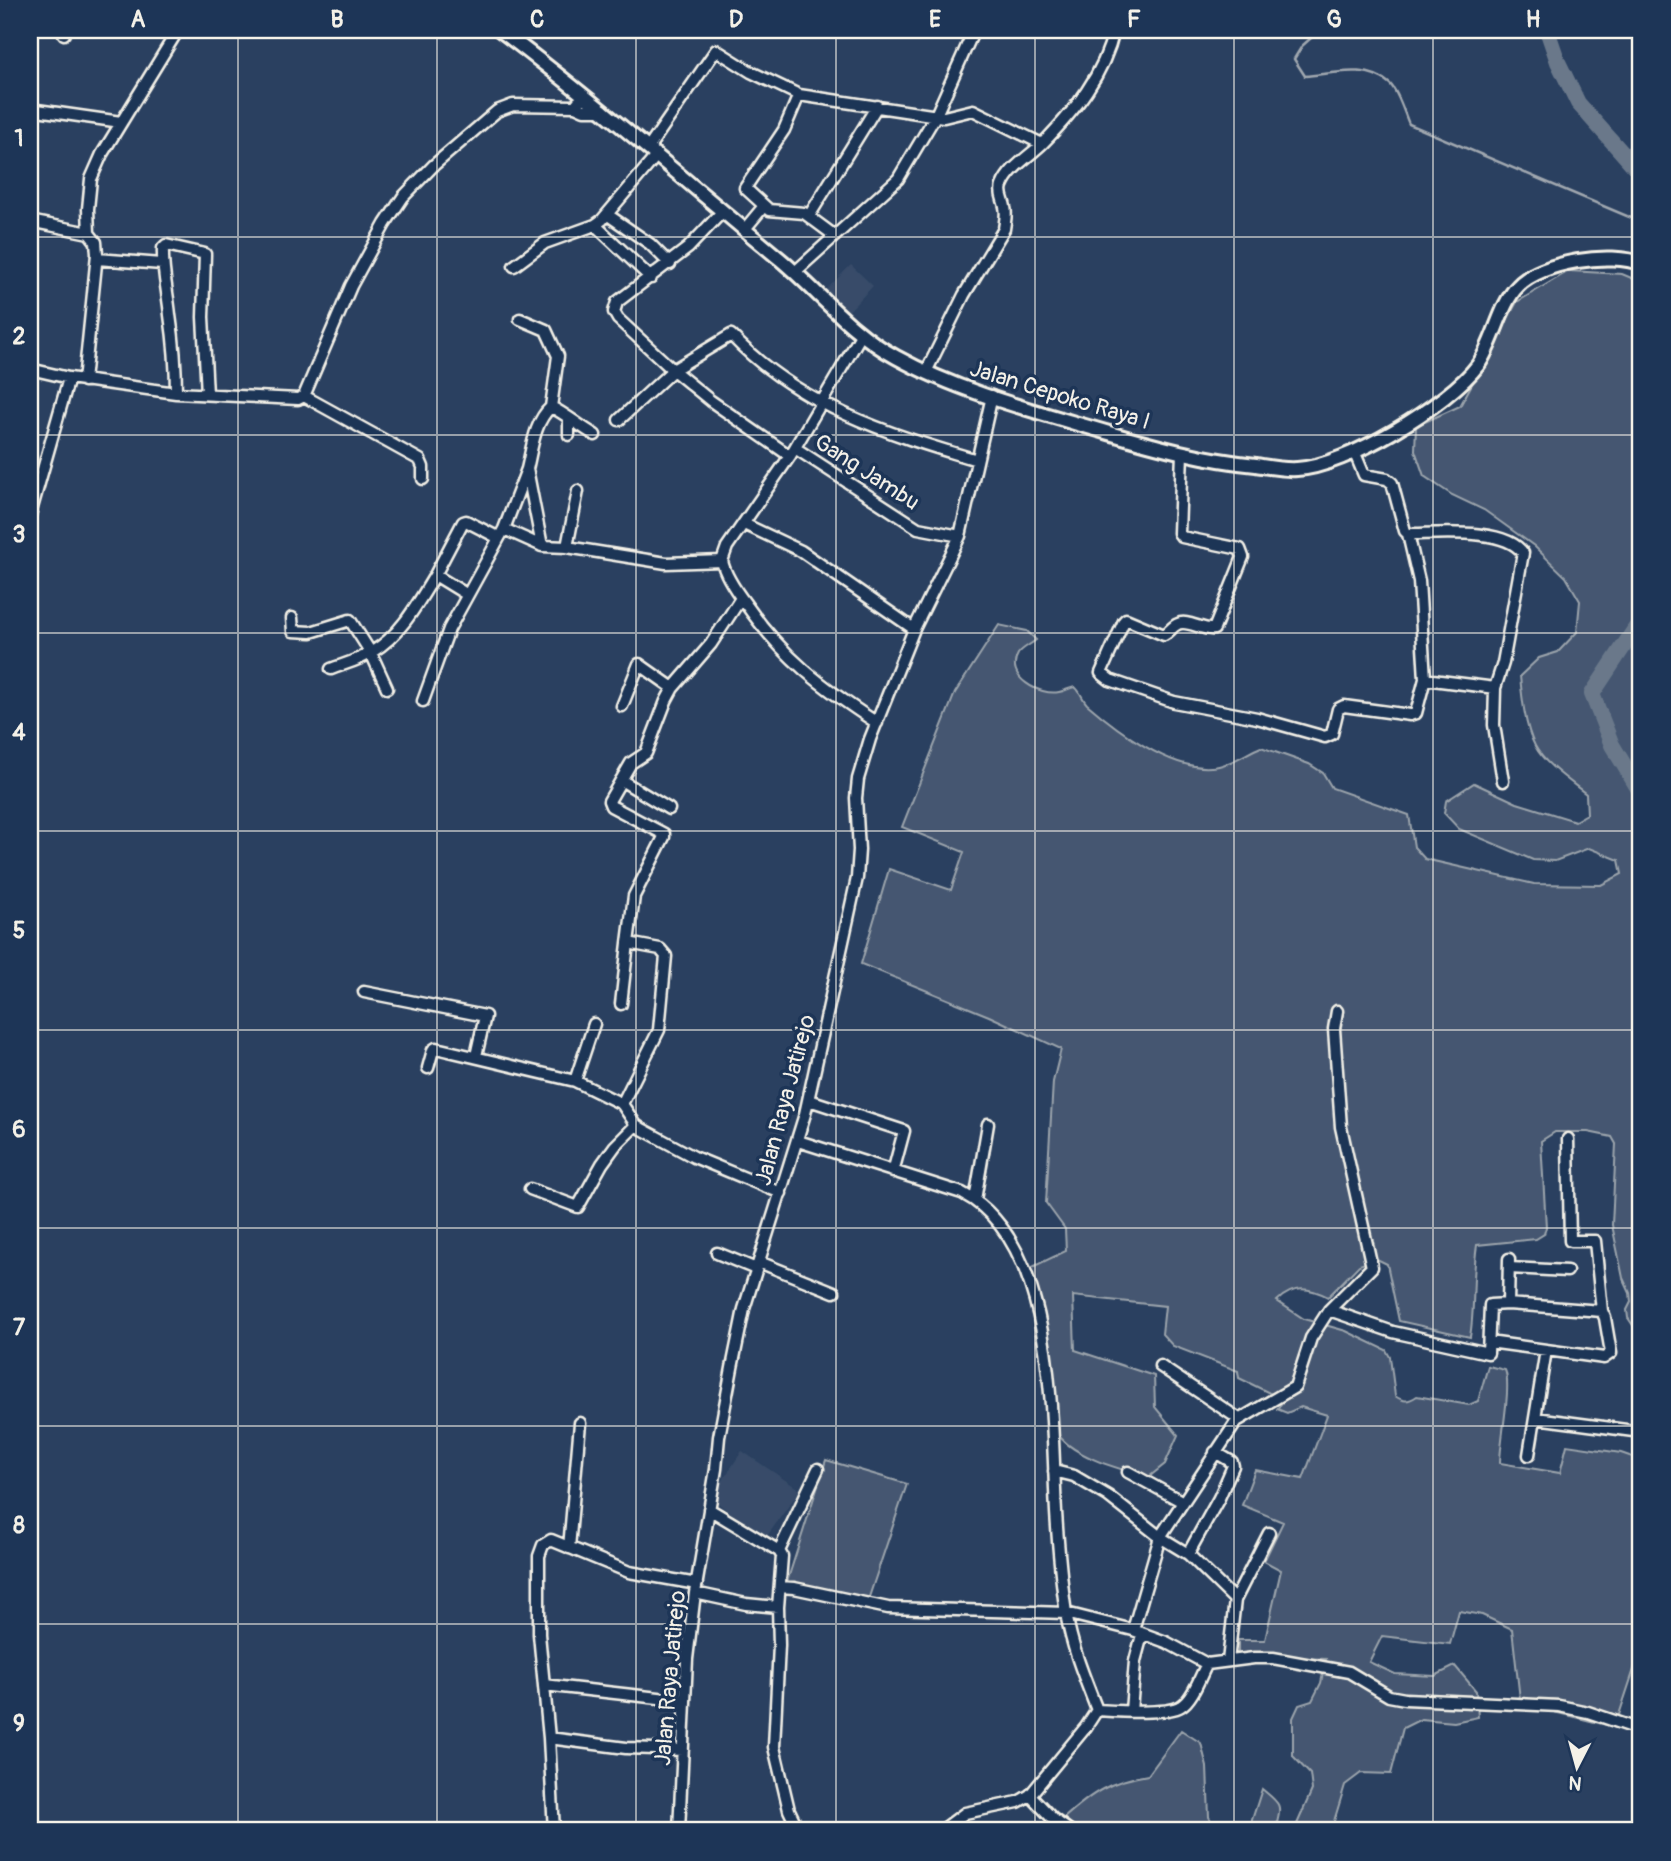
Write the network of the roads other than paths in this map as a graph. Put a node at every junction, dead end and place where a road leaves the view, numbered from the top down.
1 (178, 30) edge
2 (500, 30) edge
3 (974, 30) edge
4 (1114, 30) edge
5 (799, 95) junction
6 (586, 97) junction
7 (575, 106) junction
8 (877, 106) junction
9 (30, 108) edge
10 (603, 110) junction
11 (936, 115) junction
12 (121, 121) junction
13 (1042, 144) junction
14 (653, 151) junction
15 (764, 206) junction
16 (723, 211) junction
17 (608, 215) junction
18 (809, 216) junction
19 (30, 222) edge
20 (595, 225) junction
21 (744, 230) junction
22 (89, 233) junction
23 (835, 236) junction
24 (97, 259) junction
25 (162, 264) junction
26 (670, 264) junction
27 (1641, 264) edge
28 (514, 266) dead end
29 (795, 272) junction
30 (651, 278) junction
31 (520, 319) dead end
32 (861, 335) junction
33 (30, 369) edge
34 (673, 370) junction
35 (926, 372) junction
36 (69, 378) junction
37 (85, 381) junction
38 (176, 393) junction
39 (206, 394) junction
40 (304, 396) junction
41 (992, 396) junction
42 (821, 403) junction
43 (551, 407) junction
44 (569, 420) junction
45 (619, 420) dead end
46 (569, 435) dead end
47 (595, 435) dead end
48 (792, 452) junction
49 (1354, 452) junction
50 (1182, 453) junction
51 (977, 460) junction
52 (527, 469) junction
53 (424, 479) dead end
54 (578, 491) dead end
55 (30, 515) edge
56 (744, 524) junction
57 (501, 534) junction
58 (1408, 534) junction
59 (960, 536) junction
60 (542, 546) junction
61 (567, 547) junction
62 (722, 561) junction
63 (435, 575) junction
64 (466, 594) junction
65 (741, 598) junction
66 (292, 618) dead end
67 (914, 629) junction
68 (371, 653) junction
69 (331, 669) dead end
70 (1425, 679) junction
71 (387, 688) dead end
72 (673, 688) junction
73 (1495, 688) junction
74 (423, 701) dead end
75 (622, 706) dead end
76 (877, 723) junction
77 (621, 780) junction
78 (1503, 781) dead end
79 (669, 809) dead end
80 (628, 943) junction
81 (364, 992) dead end
82 (621, 1004) dead end
83 (1337, 1010) dead end
84 (594, 1024) dead end
85 (475, 1056) junction
86 (428, 1068) dead end
87 (575, 1081) junction
88 (808, 1100) junction
89 (622, 1104) junction
90 (988, 1124) dead end
91 (636, 1125) junction
92 (1568, 1139) dead end
93 (798, 1141) junction
94 (893, 1172) junction
95 (530, 1189) dead end
96 (781, 1193) junction
97 (975, 1200) junction
98 (718, 1252) dead end
99 (757, 1266) junction
100 (1567, 1271) dead end
101 (834, 1292) dead end
102 (1508, 1304) junction
103 (1329, 1310) junction
104 (1602, 1311) junction
105 (1489, 1342) junction
106 (1546, 1350) junction
107 (1160, 1366) dead end
108 (1535, 1418) junction
109 (1237, 1420) junction
110 (580, 1423) dead end
111 (1641, 1432) edge
112 (1215, 1452) junction
113 (1529, 1455) dead end
114 (818, 1469) dead end
115 (1054, 1471) junction
116 (1128, 1472) dead end
117 (1183, 1502) junction
118 (709, 1509) junction
119 (1269, 1533) dead end
120 (1160, 1537) junction
121 (569, 1548) junction
122 (779, 1551) junction
123 (1188, 1554) junction
124 (780, 1587) junction
125 (696, 1588) junction
126 (1235, 1600) junction
127 (778, 1607) junction
128 (1066, 1613) junction
129 (1138, 1632) junction
130 (1228, 1661) junction
131 (1207, 1664) junction
132 (544, 1685) junction
133 (685, 1701) junction
134 (1097, 1710) junction
135 (1131, 1712) junction
136 (1641, 1730) edge
137 (549, 1738) junction
138 (683, 1750) junction
139 (1030, 1795) junction
140 (554, 1831) edge
141 (679, 1831) edge
142 (799, 1831) edge
143 (941, 1831) edge
144 (1070, 1831) edge

1 - 12 street
2 - 6 main road, Jalan Cepoko Raya I
3 - 11 street
4 - 13 street
5 - 8 street
5 - 14 street
5 - 15 street
6 - 7 street
6 - 10 main road, Jalan Cepoko Raya I
7 - 10 street
7 - 40 street
8 - 11 street
8 - 18 street
9 - 12 street
10 - 14 main road, Jalan Cepoko Raya I
11 - 13 street
11 - 23 street
12 - 22 street
13 - 35 street
14 - 16 main road, Jalan Cepoko Raya I
14 - 17 street
15 - 18 street
15 - 21 street
16 - 21 main road, Jalan Cepoko Raya I
16 - 26 street
17 - 20 street
17 - 26 street
18 - 23 street
19 - 22 street
20 - 28 street
20 - 30 street
21 - 29 main road, Jalan Cepoko Raya I
22 - 24 street
23 - 29 street
24 - 25 street
24 - 37 street
25 - 38 street
25 - 39 street
26 - 30 street
27 - 49 main road, Jalan Cepoko Raya I
29 - 32 main road, Jalan Cepoko Raya I
30 - 34 street, Gang Jambu
31 - 43 street
32 - 35 main road, Jalan Cepoko Raya I
32 - 42 street
33 - 36 street
34 - 42 street
34 - 45 street
34 - 48 street, Gang Jambu
35 - 41 main road, Jalan Cepoko Raya I
36 - 37 street
36 - 55 street
37 - 38 street
38 - 39 street
39 - 40 street
40 - 53 street
41 - 50 main road, Jalan Cepoko Raya I
41 - 51 street, Jalan Raya Jatirejo
42 - 48 street
42 - 51 street
43 - 44 street
43 - 52 street
44 - 46 street
44 - 47 street
48 - 56 street
48 - 59 street, Gang Jambu
49 - 50 main road, Jalan Cepoko Raya I
49 - 58 street
50 - 70 street
51 - 59 street, Jalan Raya Jatirejo
52 - 57 street
52 - 60 street
54 - 61 street
56 - 62 street
56 - 67 street
57 - 60 street
57 - 63 street
57 - 64 street
58 - 70 street
58 - 73 street
59 - 67 street, Jalan Raya Jatirejo
60 - 61 street
61 - 62 street
62 - 65 street
63 - 64 street
63 - 68 street
64 - 74 street
65 - 72 street
65 - 76 street
66 - 68 street
67 - 76 street, Jalan Raya Jatirejo
68 - 69 street
68 - 71 street
70 - 73 street
72 - 75 street
72 - 77 street
73 - 78 street
76 - 88 street, Jalan Raya Jatirejo
77 - 79 street
77 - 80 street
80 - 82 street
80 - 89 street
81 - 85 street
83 - 103 street
84 - 87 street
85 - 86 street
85 - 87 street
87 - 89 street
88 - 93 street, Jalan Raya Jatirejo
88 - 94 street
89 - 91 street
90 - 97 street
91 - 95 street
91 - 96 street
92 - 104 street
93 - 94 street
93 - 96 street, Jalan Raya Jatirejo
94 - 97 street
96 - 99 street, Jalan Raya Jatirejo
97 - 115 street
98 - 99 street
99 - 101 street
99 - 118 street, Jalan Raya Jatirejo
100 - 102 street
102 - 104 street
102 - 105 street
103 - 105 street
103 - 109 street
104 - 106 street
105 - 106 street
106 - 108 street
107 - 109 street
108 - 111 street
108 - 113 street
109 - 112 street
110 - 121 street
112 - 117 street
112 - 123 street
114 - 122 street
115 - 120 street
115 - 128 street
116 - 117 street
117 - 120 street
118 - 122 street
118 - 125 street, Jalan Raya Jatirejo
119 - 126 street
120 - 123 street
120 - 129 street
121 - 125 street
121 - 132 street
122 - 124 street
123 - 126 street
124 - 127 street
124 - 128 street
125 - 127 street
125 - 133 street, Jalan Raya Jatirejo
126 - 130 street
127 - 142 street
128 - 129 street
128 - 134 street
129 - 131 street
129 - 135 street
130 - 131 street
130 - 136 street
131 - 135 street
132 - 133 street
132 - 137 street
133 - 138 street, Jalan Raya Jatirejo
134 - 135 street
134 - 139 street
137 - 138 street
137 - 140 street
138 - 141 street, Jalan Raya Jatirejo
139 - 143 street
139 - 144 street

